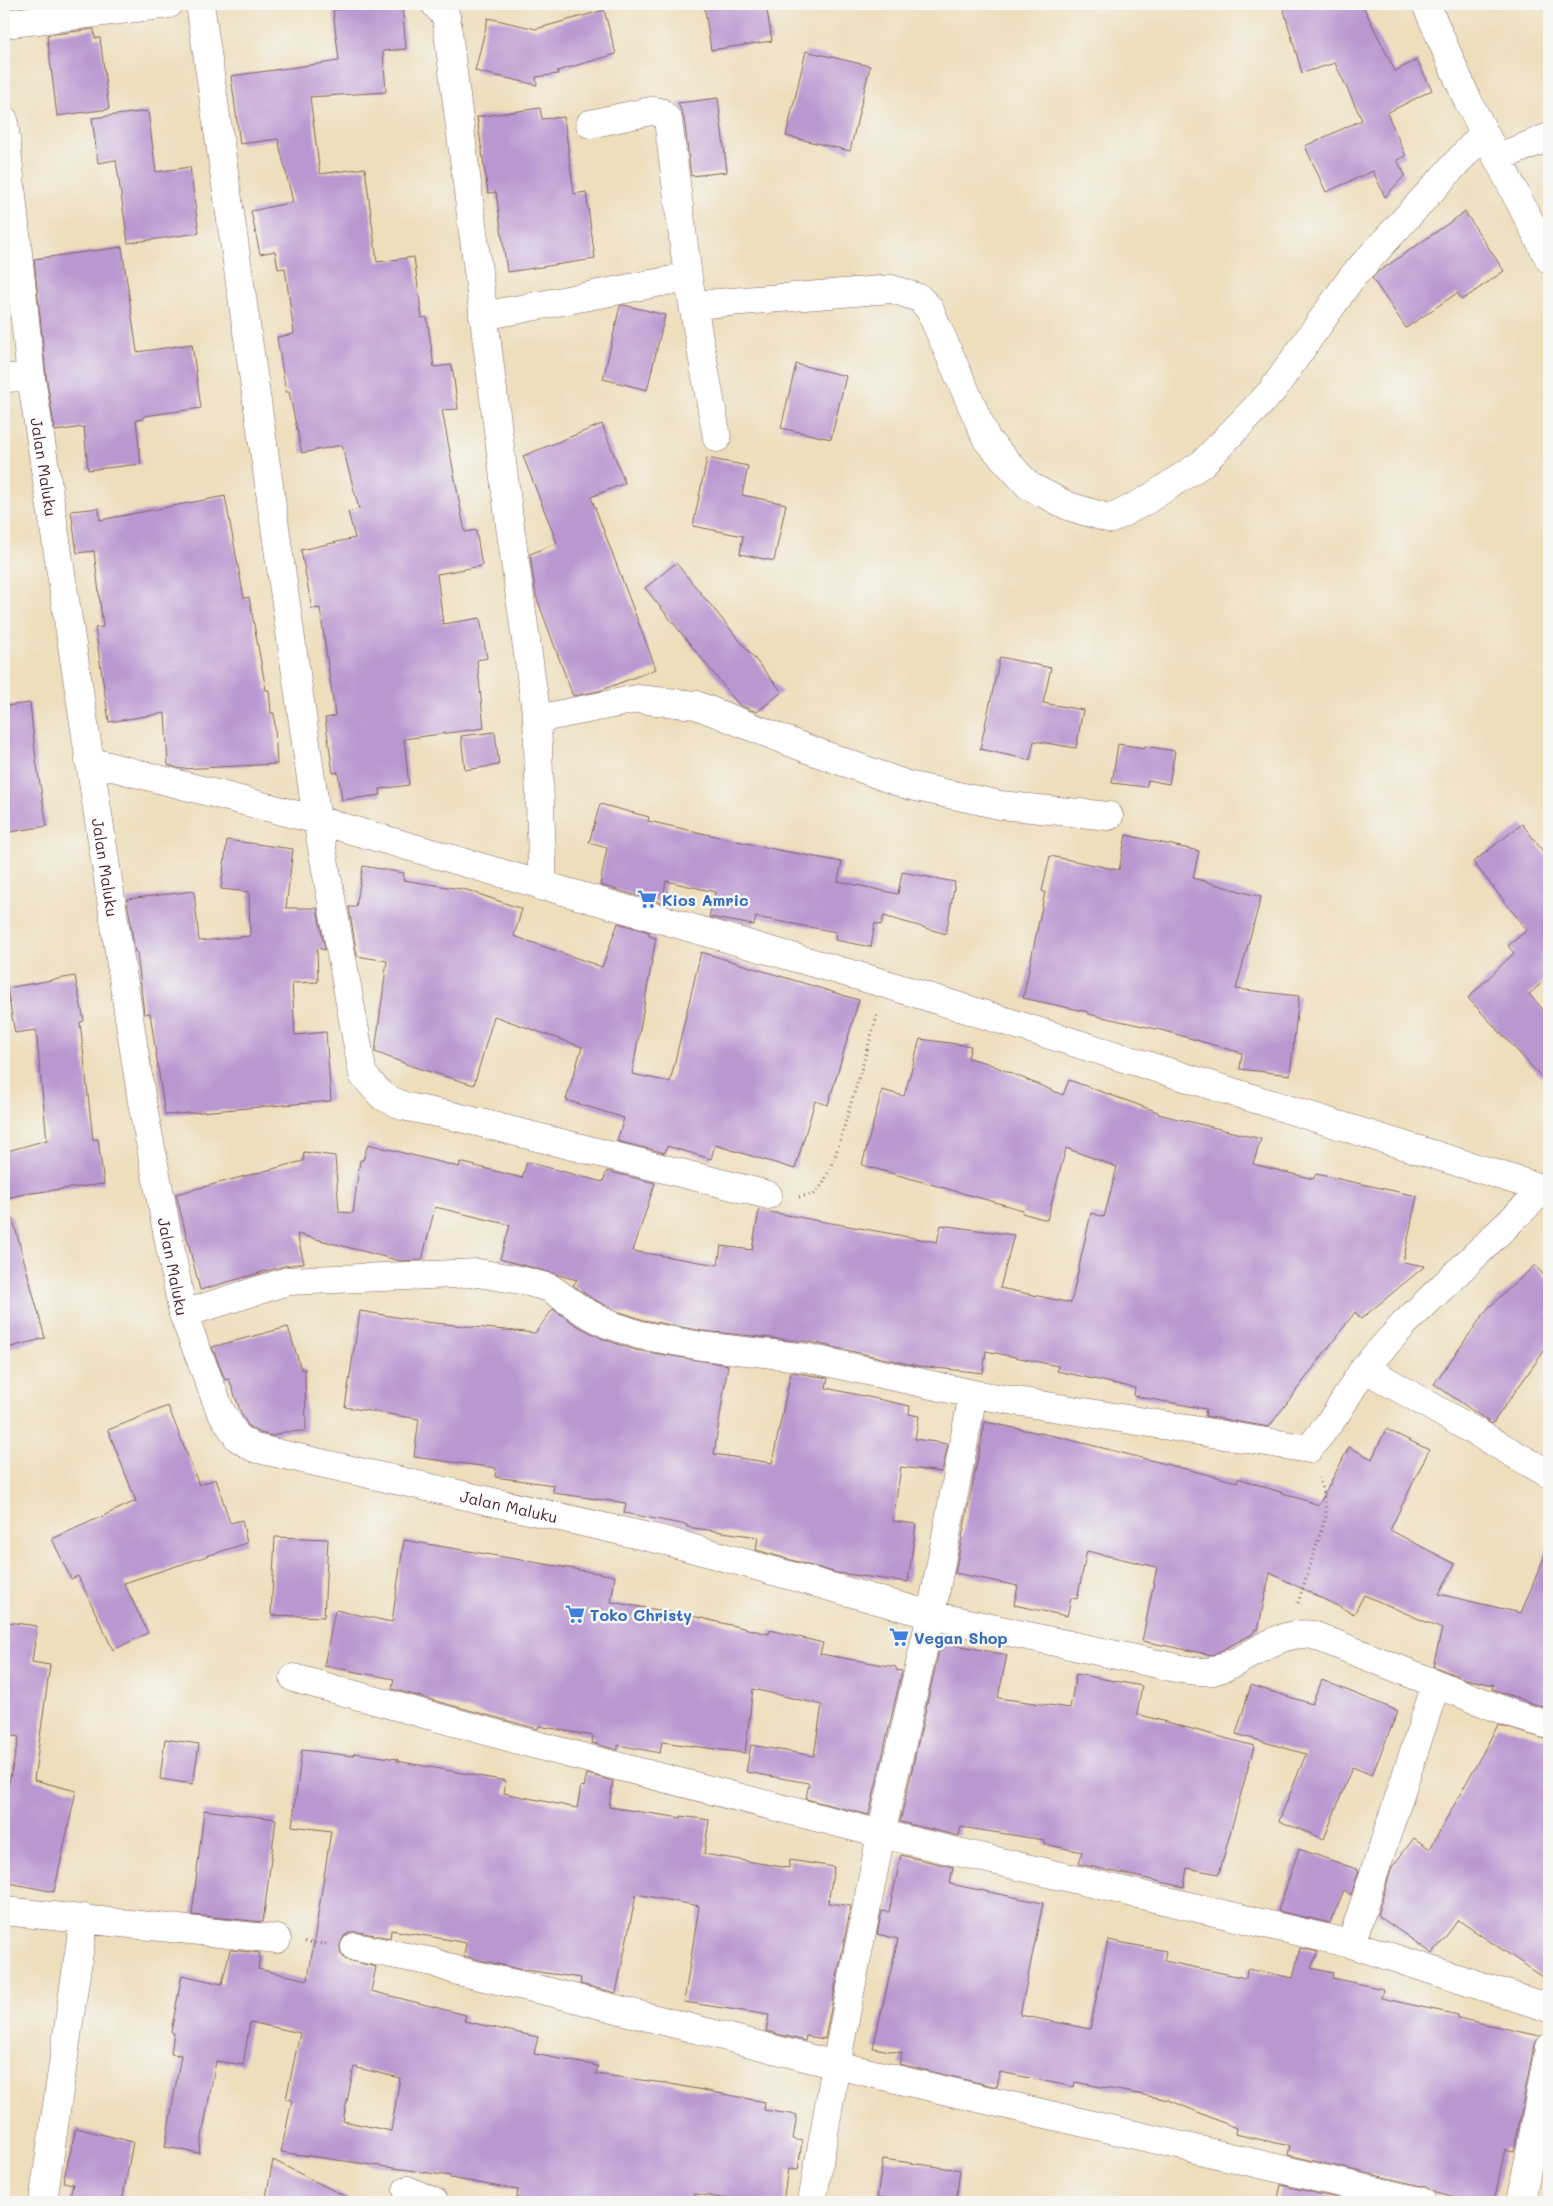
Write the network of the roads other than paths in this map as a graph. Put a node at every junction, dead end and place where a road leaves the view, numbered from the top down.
1 (169, 4) edge
2 (200, 4) edge
3 (435, 4) edge
4 (1426, 4) edge
5 (4, 24) edge
6 (4, 120) edge
7 (590, 124) dead end
8 (1484, 133) junction
9 (1549, 137) edge
10 (1496, 158) junction
11 (1549, 259) edge
12 (688, 277) junction
13 (693, 305) junction
14 (483, 316) junction
15 (31, 377) junction
16 (4, 378) edge
17 (717, 438) dead end
18 (537, 719) junction
19 (89, 761) junction
20 (1109, 816) dead end
21 (317, 820) junction
22 (543, 887) junction
23 (1546, 1186) edge
24 (768, 1195) road end
25 (182, 1314) junction
26 (1364, 1368) junction
27 (972, 1394) junction
28 (1549, 1474) edge
29 (930, 1615) junction
30 (294, 1678) dead end
31 (1436, 1684) junction
32 (1549, 1725) edge
33 (881, 1834) junction
34 (4, 1911) edge
35 (84, 1918) junction
36 (277, 1939) road end
37 (1351, 1944) junction
38 (355, 1947) road end
39 (1549, 2008) edge
40 (1549, 2048) edge
41 (836, 2064) junction
42 (407, 2190) dead end
43 (43, 2202) edge
44 (434, 2202) edge
45 (812, 2202) edge
46 (1422, 2202) edge
47 (1521, 2202) edge

1 - 5 street
2 - 21 street
3 - 14 street
4 - 8 street
6 - 15 street, Jalan Maluku
7 - 12 street
8 - 10 street
8 - 13 street
9 - 10 street
10 - 11 street
12 - 13 street
12 - 14 street
13 - 17 street
14 - 18 street
15 - 16 street
15 - 19 street, Jalan Maluku
18 - 20 street
18 - 22 street
19 - 21 street
19 - 25 street, Jalan Maluku
21 - 22 street
21 - 24 street
22 - 23 street
23 - 26 street
25 - 27 street
25 - 29 street, Jalan Maluku
26 - 27 street
26 - 28 street
27 - 29 street
29 - 31 street, Jalan Maluku
29 - 33 street
30 - 33 street
31 - 32 street
31 - 37 street
33 - 37 street
33 - 41 street
34 - 35 street
35 - 36 street
35 - 43 street
37 - 39 street
38 - 41 street
40 - 47 street
41 - 45 street
41 - 46 street
42 - 44 street

